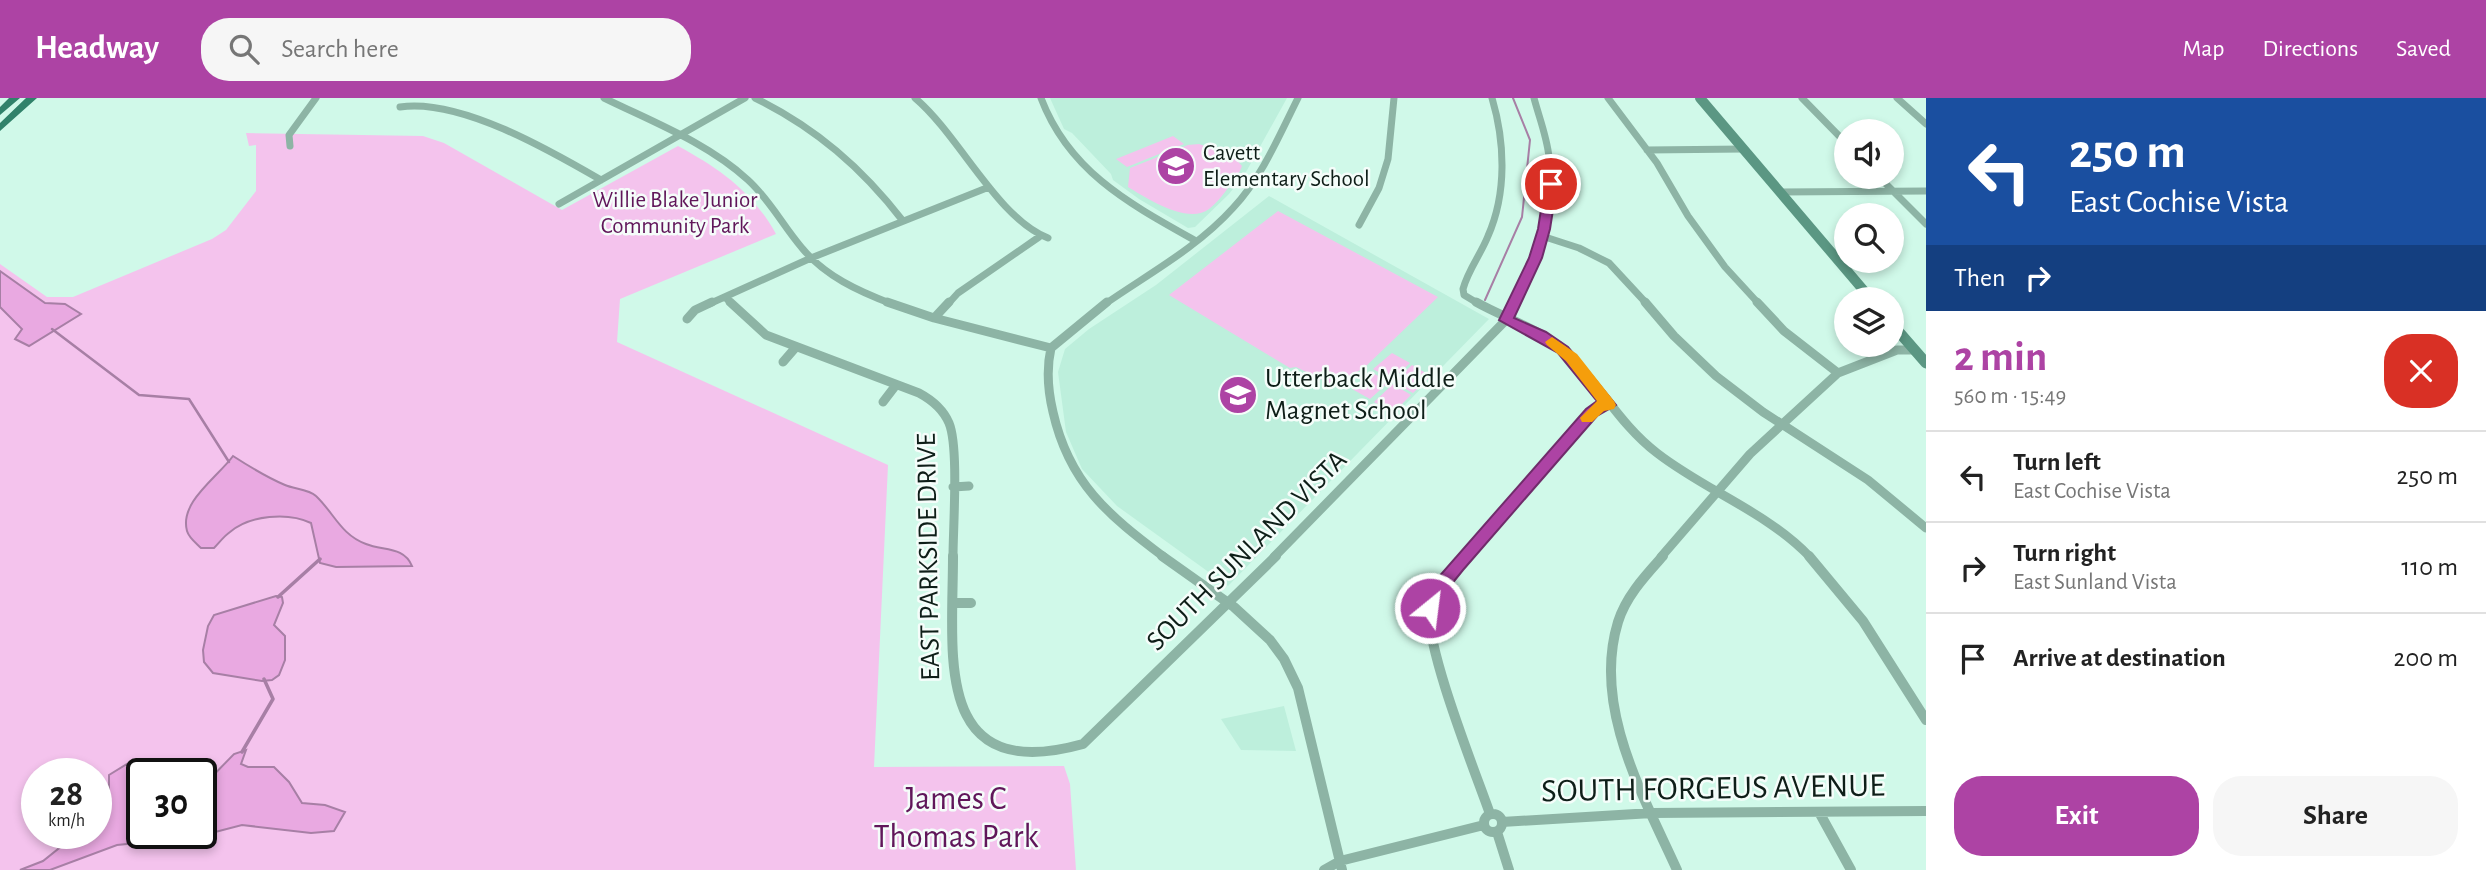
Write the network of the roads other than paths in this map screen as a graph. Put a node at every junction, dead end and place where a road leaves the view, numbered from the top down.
1 (15, 98) edge
2 (32, 98) edge
3 (316, 98) edge
4 (604, 98) edge
5 (745, 98) edge
6 (755, 98) edge
7 (915, 98) edge
8 (1041, 98) edge
9 (1298, 98) edge
10 (1394, 98) edge
11 (1492, 98) edge
12 (1534, 98) edge
13 (1608, 98) edge
14 (1700, 98) edge
15 (1802, 98) edge
16 (1897, 98) edge
17 (404, 104) edge
18 (0, 112) edge
19 (1926, 124) edge
20 (0, 128) edge
21 (1834, 131) edge
22 (679, 136) junction
23 (290, 146) dead end
24 (1744, 149) junction
25 (1647, 150) junction
26 (601, 180) junction
27 (989, 187) junction
28 (1891, 189) edge
29 (1926, 191) edge
30 (1781, 192) junction
31 (1894, 192) junction
32 (559, 204) dead end
33 (903, 221) junction
34 (1926, 224) edge
35 (1359, 225) dead end
36 (1542, 236) junction
37 (1196, 241) junction
38 (811, 258) junction
39 (1861, 287) edge
40 (725, 297) junction
41 (936, 316) junction
42 (687, 319) dead end
43 (1506, 320) junction
44 (1904, 338) edge
45 (796, 346) junction
46 (1051, 348) junction
47 (1914, 350) junction
48 (783, 362) dead end
49 (1926, 363) edge
50 (1838, 373) junction
51 (896, 385) junction
52 (883, 402) dead end
53 (1608, 405) junction
54 (1780, 424) junction
55 (969, 486) dead end
56 (953, 487) junction
57 (1719, 493) junction
58 (1926, 528) edge
59 (953, 603) junction
60 (971, 603) dead end
61 (1229, 604) junction
62 (1926, 720) edge
63 (994, 743) joint
64 (1819, 811) junction
65 (1926, 811) edge
66 (1652, 813) junction
67 (1487, 819) junction
68 (1499, 827) junction
69 (1341, 865) edge
70 (1324, 870) edge
71 (1509, 870) edge
72 (1677, 870) edge
73 (1851, 870) edge

1 - 18 main road
2 - 20 main road
3 - 23 street
4 - 22 street
5 - 22 street
6 - 33 street
7 - 27 street
8 - 37 street
9 - 37 street
10 - 35 street
11 - 43 street
12 - 36 street, SOUTH SUNLAND VISTA
13 - 25 street
14 - 24 main road
15 - 21 street
16 - 19 street
17 - 26 street
22 - 26 street
22 - 38 street
24 - 25 street
24 - 30 main road
25 - 50 street
26 - 32 street
27 - 33 street
27 - 41 street
28 - 31 street
29 - 31 street
30 - 31 street
30 - 39 main road
31 - 34 street
33 - 38 street
36 - 43 street, SOUTH SUNLAND VISTA
36 - 54 street
37 - 46 street
38 - 40 street
38 - 41 street
40 - 42 street
40 - 45 street, EAST PARKSIDE DRIVE
41 - 46 street
43 - 53 street
43 - 61 street, SOUTH SUNLAND VISTA
44 - 47 main road
45 - 48 street
45 - 51 street, EAST PARKSIDE DRIVE
46 - 61 street
47 - 49 main road
47 - 50 street
50 - 54 street
51 - 52 street, EAST PARKSIDE DRIVE
51 - 56 street, EAST PARKSIDE DRIVE
53 - 57 street
53 - 67 street
54 - 57 street
54 - 58 street
55 - 56 street
56 - 59 street, EAST PARKSIDE DRIVE
57 - 62 street
57 - 66 street
59 - 60 street
59 - 63 street, EAST PARKSIDE DRIVE
61 - 63 street, SOUTH SUNLAND VISTA
61 - 69 street
64 - 65 street, SOUTH FORGEUS AVENUE
64 - 66 street, SOUTH FORGEUS AVENUE
64 - 73 street
66 - 68 street, SOUTH FORGEUS AVENUE
66 - 72 street
67 - 68 street
67 - 69 street
68 - 71 street
69 - 70 street

